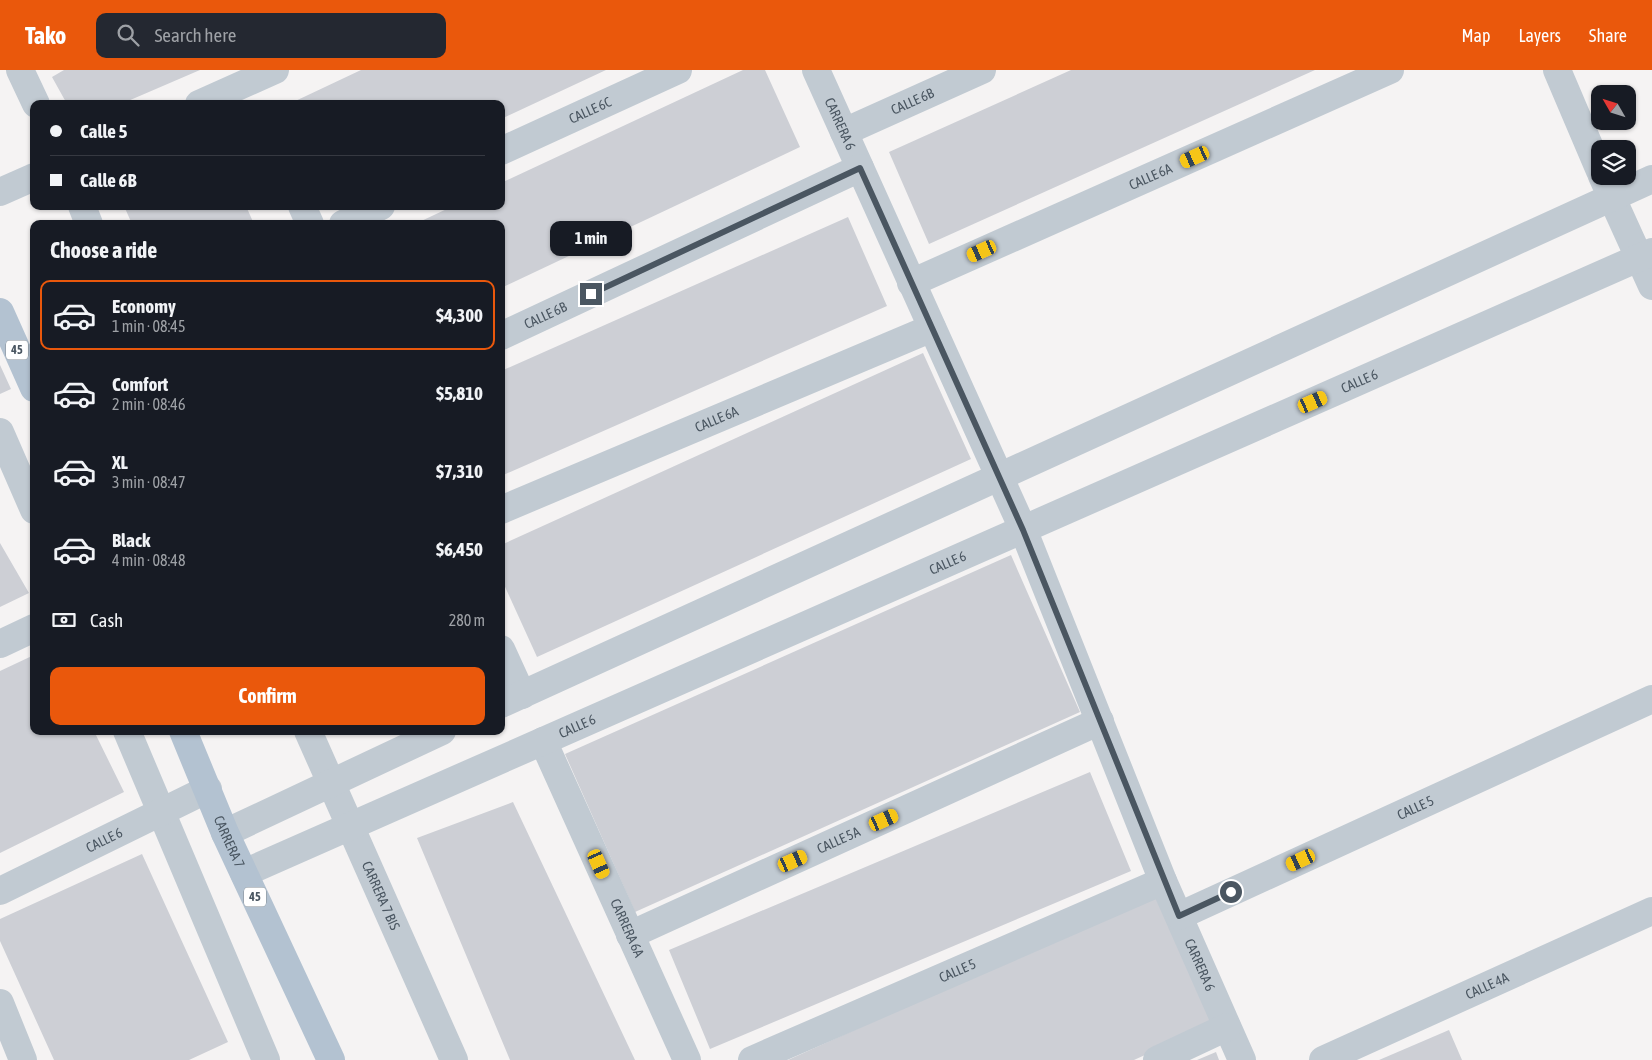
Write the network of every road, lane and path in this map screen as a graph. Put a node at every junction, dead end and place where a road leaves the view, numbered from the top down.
1 (20, 70) edge
2 (274, 70) edge
3 (678, 70) edge
4 (816, 70) edge
5 (982, 70) edge
6 (1390, 70) edge
7 (1557, 70) edge
8 (250, 94) edge
9 (34, 100) edge
10 (219, 100) edge
11 (844, 132) junction
12 (505, 149) edge
13 (1591, 150) edge
14 (860, 168) junction
15 (30, 179) edge
16 (1652, 180) edge
17 (1607, 187) edge
18 (0, 192) edge
19 (373, 210) edge
20 (351, 220) edge
21 (1646, 255) edge
22 (911, 283) junction
23 (1652, 286) edge
24 (0, 312) edge
25 (932, 328) junction
26 (505, 334) edge
27 (30, 379) edge
28 (0, 432) edge
29 (999, 477) junction
30 (30, 501) edge
31 (505, 508) edge
32 (1023, 530) junction
33 (30, 630) edge
34 (0, 644) edge
35 (505, 668) edge
36 (1652, 699) edge
37 (512, 700) edge
38 (1100, 721) junction
39 (130, 735) edge
40 (185, 735) edge
41 (310, 735) edge
42 (433, 735) edge
43 (543, 741) junction
44 (330, 782) junction
45 (208, 789) junction
46 (162, 813) junction
47 (351, 826) junction
48 (225, 833) junction
49 (244, 873) junction
50 (1163, 881) junction
51 (0, 891) edge
52 (1652, 911) edge
53 (1179, 916) junction
54 (630, 935) junction
55 (0, 1003) edge
56 (1227, 1027) junction
57 (23, 1060) edge
58 (266, 1060) edge
59 (331, 1060) edge
60 (454, 1060) edge
61 (687, 1060) edge
62 (752, 1060) edge
63 (1157, 1060) edge
64 (1242, 1060) edge
65 (1323, 1060) edge

1 - 9 street
2 - 8 street
3 - 12 street, CALLE 6C
4 - 11 street, CARRERA 6
5 - 11 street, CALLE 6B
6 - 22 street, CALLE 6A
7 - 13 street
8 - 10 street
11 - 14 street, CARRERA 6
14 - 22 street, CARRERA 6
14 - 26 street, CALLE 6B
15 - 18 street
16 - 17 street
17 - 21 street
17 - 29 street
19 - 20 street
21 - 23 street
21 - 32 street, CALLE 6
22 - 25 street, CARRERA 6
24 - 27 main road, 45
25 - 29 street, CARRERA 6
25 - 31 street, CALLE 6A
28 - 30 street
29 - 32 street, CARRERA 6
29 - 37 street
32 - 38 street, CARRERA 6
32 - 43 street, CALLE 6
33 - 34 street
35 - 37 street
36 - 53 street, CALLE 5
38 - 50 street, CARRERA 6
38 - 54 street, CALLE 5A
39 - 46 street
40 - 45 main road, CARRERA 7 / 45
41 - 44 street, CARRERA 7 BIS
42 - 44 street
43 - 47 street, CALLE 6
43 - 54 street, CARRERA 6A
44 - 47 street, CARRERA 7 BIS
44 - 48 street
45 - 46 street, CALLE 6
45 - 48 main road, CARRERA 7 / 45
46 - 51 street, CALLE 6
46 - 58 street
47 - 49 street, CALLE 6
47 - 60 street, CARRERA 7 BIS
48 - 49 main road, CARRERA 7 / 45
49 - 59 main road, CARRERA 7 / 45
50 - 53 street, CARRERA 6
50 - 62 street, CALLE 5
52 - 65 street, CALLE 4A
53 - 56 street, CARRERA 6
54 - 61 street, CARRERA 6A
55 - 57 street
56 - 63 street
56 - 64 street, CARRERA 6

